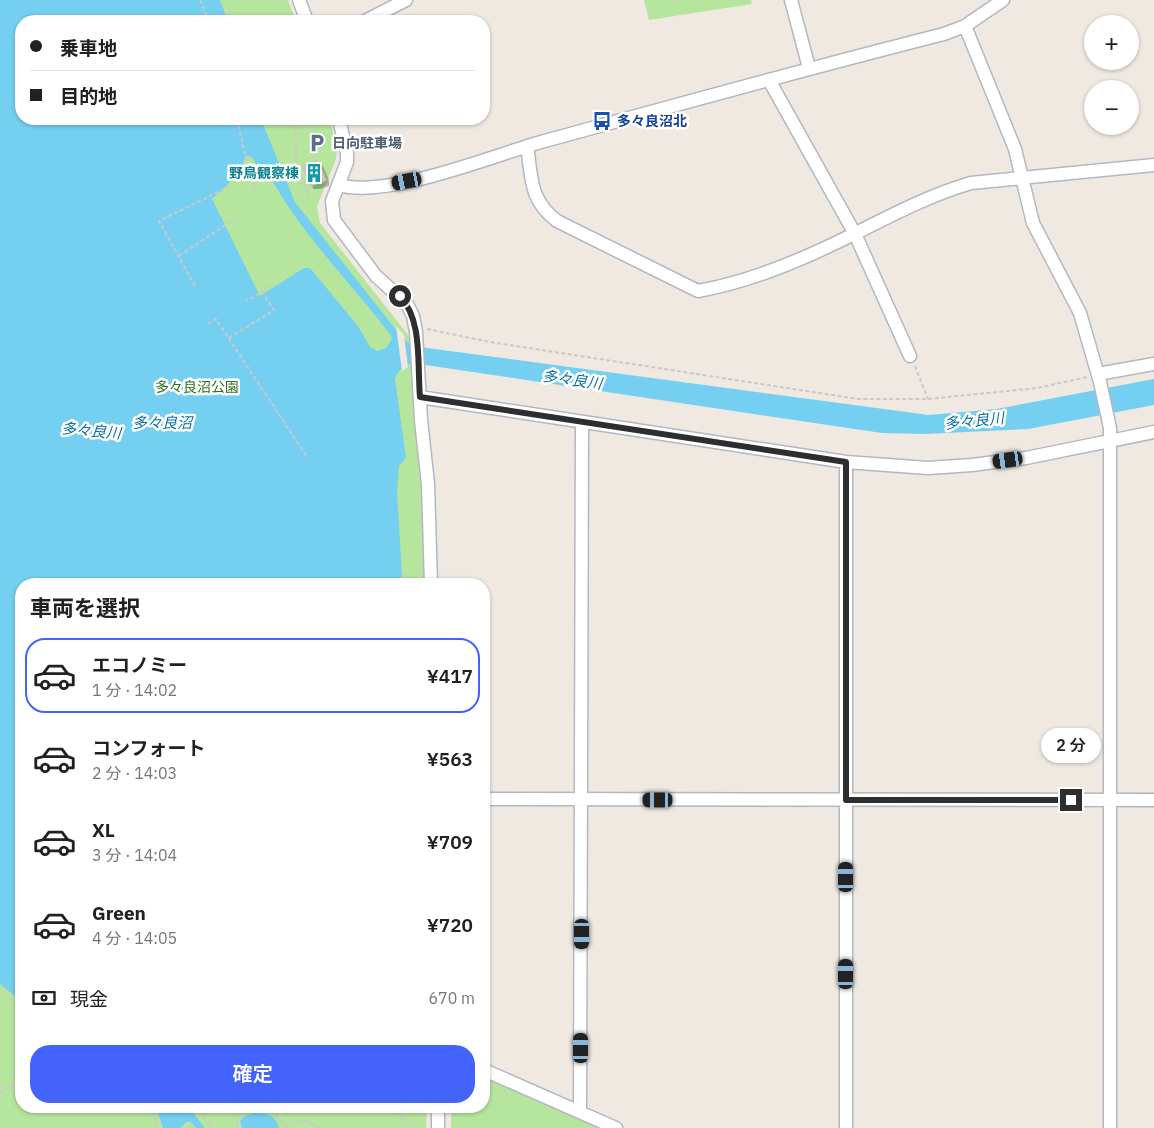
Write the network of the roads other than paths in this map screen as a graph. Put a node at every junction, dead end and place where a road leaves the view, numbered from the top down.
1 (299, 0) edge
2 (406, 0) edge
3 (791, 0) edge
4 (1003, 0) edge
5 (305, 15) edge
6 (377, 15) edge
7 (965, 26) junction
8 (809, 68) junction
9 (769, 80) junction
10 (340, 125) edge
11 (527, 146) junction
12 (1154, 165) edge
13 (1021, 179) junction
14 (339, 184) junction
15 (855, 234) junction
16 (910, 356) road end
17 (1154, 364) edge
18 (1099, 378) junction
19 (420, 397) junction
20 (582, 423) junction
21 (1154, 432) edge
22 (1110, 434) junction
23 (846, 462) junction
24 (431, 578) edge
25 (490, 799) edge
26 (582, 800) junction
27 (846, 800) junction
28 (1109, 800) junction
29 (1154, 800) edge
30 (490, 1073) edge
31 (580, 1112) junction
32 (438, 1113) edge
33 (438, 1128) edge
34 (616, 1128) edge
35 (846, 1128) edge
36 (1110, 1128) edge

1 - 5 street
2 - 6 street
3 - 8 street
4 - 7 street
7 - 8 street
7 - 13 street
8 - 9 street
9 - 11 street
9 - 15 street
10 - 14 street
11 - 14 street
11 - 15 street
12 - 13 street
13 - 15 street
13 - 18 street
14 - 19 street
15 - 16 street
17 - 18 street
18 - 22 street
19 - 20 street
19 - 24 street
20 - 23 street
20 - 26 street
21 - 22 street
22 - 23 street
22 - 28 street
23 - 27 street
25 - 26 street
26 - 27 street
26 - 31 street
27 - 28 street
27 - 35 street
28 - 29 street
28 - 36 street
30 - 31 street
31 - 34 street
32 - 33 street

